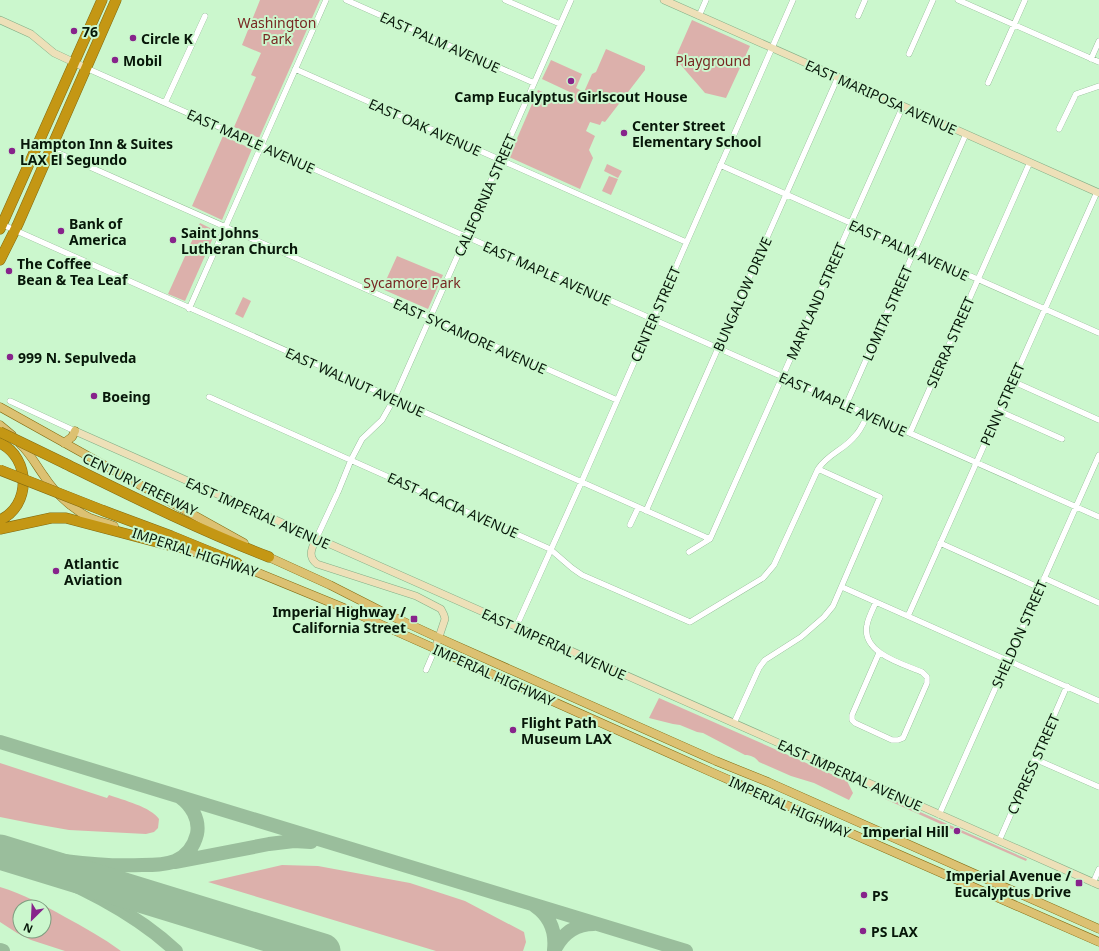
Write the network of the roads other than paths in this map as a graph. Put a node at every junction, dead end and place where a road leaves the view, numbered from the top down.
1 (102, 0) edge
2 (116, 0) edge
3 (326, 0) edge
4 (346, 0) edge
5 (505, 0) edge
6 (571, 0) edge
7 (664, 0) edge
8 (706, 0) edge
9 (793, 0) edge
10 (865, 0) edge
11 (933, 0) edge
12 (958, 0) edge
13 (1025, 0) edge
14 (205, 16) dead end
15 (699, 16) junction
16 (858, 16) dead end
17 (0, 20) edge
18 (560, 24) junction
19 (1014, 24) junction
20 (1099, 41) edge
21 (772, 48) junction
22 (909, 54) dead end
23 (1091, 59) junction
24 (74, 62) junction
25 (1099, 62) edge
26 (86, 68) junction
27 (295, 69) junction
28 (838, 77) junction
29 (534, 83) junction
30 (988, 83) dead end
31 (1099, 86) edge
32 (166, 103) junction
33 (903, 106) junction
34 (1059, 129) dead end
35 (966, 134) junction
36 (38, 144) junction
37 (262, 146) junction
38 (51, 150) junction
39 (500, 160) junction
40 (1030, 162) junction
41 (720, 165) junction
42 (1098, 193) edge
43 (786, 195) junction
44 (850, 224) junction
45 (1, 226) edge
46 (225, 228) junction
47 (15, 231) junction
48 (467, 237) junction
49 (686, 242) junction
50 (914, 252) junction
51 (0, 260) edge
52 (977, 279) junction
53 (189, 309) junction
54 (1044, 309) junction
55 (430, 319) junction
56 (653, 319) junction
57 (1099, 333) edge
58 (718, 348) junction
59 (782, 377) junction
60 (1012, 381) junction
61 (209, 396) dead end
62 (394, 398) junction
63 (617, 400) junction
64 (10, 401) dead end
65 (846, 405) junction
66 (0, 407) edge
67 (999, 411) junction
68 (868, 414) junction
69 (1099, 420) edge
70 (0, 425) edge
71 (0, 432) edge
72 (75, 432) junction
73 (910, 433) junction
74 (1062, 439) dead end
75 (0, 443) edge
76 (64, 443) junction
77 (1099, 455) edge
78 (351, 460) junction
79 (976, 463) junction
80 (818, 469) junction
81 (0, 470) edge
82 (581, 483) junction
83 (1076, 507) junction
84 (638, 508) junction
85 (646, 511) junction
86 (1099, 517) edge
87 (0, 520) edge
88 (630, 525) dead end
89 (0, 529) edge
90 (316, 539) junction
91 (710, 539) junction
92 (940, 543) junction
93 (176, 547) junction
94 (550, 548) junction
95 (689, 552) dead end
96 (269, 557) junction
97 (237, 563) junction
98 (1044, 578) junction
99 (842, 587) junction
100 (1040, 588) junction
101 (876, 602) junction
102 (1099, 603) edge
103 (908, 616) junction
104 (516, 627) junction
105 (439, 638) junction
106 (435, 649) junction
107 (879, 653) junction
108 (1007, 660) junction
109 (426, 670) dead end
110 (1067, 686) junction
111 (1099, 701) edge
112 (734, 723) junction
113 (1035, 759) junction
114 (716, 761) junction
115 (712, 772) junction
116 (1099, 787) edge
117 (939, 814) junction
118 (999, 841) junction
119 (1099, 869) edge
120 (1096, 884) edge
121 (1099, 929) edge
122 (1099, 942) edge

1 - 24 highway
2 - 26 highway
3 - 27 street
4 - 29 street, EAST PALM AVENUE
5 - 18 street
6 - 18 street, CALIFORNIA STREET
7 - 15 street, EAST MARIPOSA AVENUE
8 - 15 street
9 - 21 street, CENTER STREET
10 - 16 street
11 - 22 street
12 - 19 street
13 - 19 street
14 - 32 street
15 - 21 street, EAST MARIPOSA AVENUE
17 - 24 street, EAST MAPLE AVENUE
18 - 29 street, CALIFORNIA STREET
19 - 23 street
19 - 30 street
20 - 23 street
21 - 28 street, EAST MARIPOSA AVENUE
21 - 41 street, CENTER STREET
23 - 25 street
24 - 26 street, EAST MAPLE AVENUE
24 - 36 highway
26 - 32 street, EAST MAPLE AVENUE
26 - 38 highway
27 - 37 street
27 - 39 street, EAST OAK AVENUE
28 - 33 street, EAST MARIPOSA AVENUE
28 - 43 street, BUNGALOW DRIVE
29 - 39 street, CALIFORNIA STREET
31 - 34 street
32 - 37 street, EAST MAPLE AVENUE
33 - 35 street, EAST MARIPOSA AVENUE
33 - 44 street, MARYLAND STREET
35 - 40 street, EAST MARIPOSA AVENUE
35 - 50 street, LOMITA STREET
36 - 38 street, EAST SYCAMORE AVENUE
36 - 45 highway
37 - 46 street
37 - 48 street, EAST MAPLE AVENUE
38 - 46 street, EAST SYCAMORE AVENUE
38 - 47 highway
39 - 48 street, CALIFORNIA STREET
39 - 49 street, EAST OAK AVENUE
40 - 42 street, EAST MARIPOSA AVENUE
40 - 52 street, SIERRA STREET
41 - 43 street, EAST PALM AVENUE
41 - 49 street, CENTER STREET
42 - 54 street, PENN STREET
43 - 44 street, EAST PALM AVENUE
43 - 58 street, BUNGALOW DRIVE
44 - 50 street, EAST PALM AVENUE
44 - 59 street, MARYLAND STREET
45 - 47 street, EAST WALNUT AVENUE
46 - 53 street
46 - 55 street, EAST SYCAMORE AVENUE
47 - 51 highway
47 - 53 street, EAST WALNUT AVENUE
48 - 55 street, CALIFORNIA STREET
48 - 56 street, EAST MAPLE AVENUE
49 - 56 street, CENTER STREET
50 - 52 street, EAST PALM AVENUE
50 - 65 street, LOMITA STREET
52 - 54 street, EAST PALM AVENUE
52 - 73 street, SIERRA STREET
53 - 62 street, EAST WALNUT AVENUE
54 - 57 street, EAST PALM AVENUE
54 - 60 street, PENN STREET
55 - 62 street, CALIFORNIA STREET
55 - 63 street, EAST SYCAMORE AVENUE
56 - 58 street, EAST MAPLE AVENUE
56 - 63 street, CENTER STREET
58 - 59 street, EAST MAPLE AVENUE
58 - 85 street, BUNGALOW DRIVE
59 - 65 street, EAST MAPLE AVENUE
59 - 91 street, MARYLAND STREET
60 - 67 street, PENN STREET
60 - 69 street
61 - 78 street, EAST ACACIA AVENUE
62 - 78 street, CALIFORNIA STREET
62 - 82 street, EAST WALNUT AVENUE
63 - 82 street, CENTER STREET
64 - 72 street, EAST IMPERIAL AVENUE
65 - 68 street, EAST MAPLE AVENUE
66 - 76 main road, IMPERIAL HIGHWAY
67 - 74 street
67 - 79 street, PENN STREET
68 - 73 street, EAST MAPLE AVENUE
68 - 80 street
70 - 93 main road, IMPERIAL HIGHWAY
71 - 96 highway, CENTURY FREEWAY, bridge
72 - 76 main road
72 - 90 street, EAST IMPERIAL AVENUE
73 - 79 street, EAST MAPLE AVENUE
75 - 87 highway
76 - 96 main road, IMPERIAL HIGHWAY
77 - 83 street, SHELDON STREET
78 - 90 street, CALIFORNIA STREET
78 - 94 street, EAST ACACIA AVENUE
79 - 83 street, EAST MAPLE AVENUE
79 - 92 street, PENN STREET
80 - 94 street, EAST ACACIA AVENUE
80 - 99 street
81 - 97 highway, bridge
82 - 84 street, EAST WALNUT AVENUE
82 - 94 street, CENTER STREET
83 - 86 street, EAST MAPLE AVENUE
83 - 98 street, SHELDON STREET
84 - 85 street, EAST WALNUT AVENUE
84 - 88 street
85 - 91 street, EAST WALNUT AVENUE
89 - 93 highway
90 - 104 street, EAST IMPERIAL AVENUE
90 - 105 street, CALIFORNIA STREET
91 - 95 street
92 - 100 street
92 - 103 street, PENN STREET
93 - 97 main road, IMPERIAL HIGHWAY
94 - 104 street, CENTER STREET
96 - 105 main road, IMPERIAL HIGHWAY
97 - 106 main road, IMPERIAL HIGHWAY
98 - 100 street, SHELDON STREET
98 - 102 street
99 - 101 street
99 - 112 street
100 - 108 street, SHELDON STREET
101 - 103 street
101 - 107 street
103 - 108 street
104 - 112 street, EAST IMPERIAL AVENUE
105 - 106 street, CALIFORNIA STREET
105 - 114 main road, IMPERIAL HIGHWAY
106 - 109 street, CALIFORNIA STREET
106 - 115 main road, IMPERIAL HIGHWAY
107 - 107 street
108 - 110 street
108 - 117 street, SHELDON STREET
110 - 111 street
110 - 113 street, CYPRESS STREET
112 - 117 street, EAST IMPERIAL AVENUE
113 - 116 street
113 - 118 street, CYPRESS STREET
114 - 115 main road
114 - 121 main road, IMPERIAL HIGHWAY
115 - 122 main road, IMPERIAL HIGHWAY
117 - 118 street, EAST IMPERIAL AVENUE
118 - 120 street, EAST IMPERIAL AVENUE
119 - 120 street

